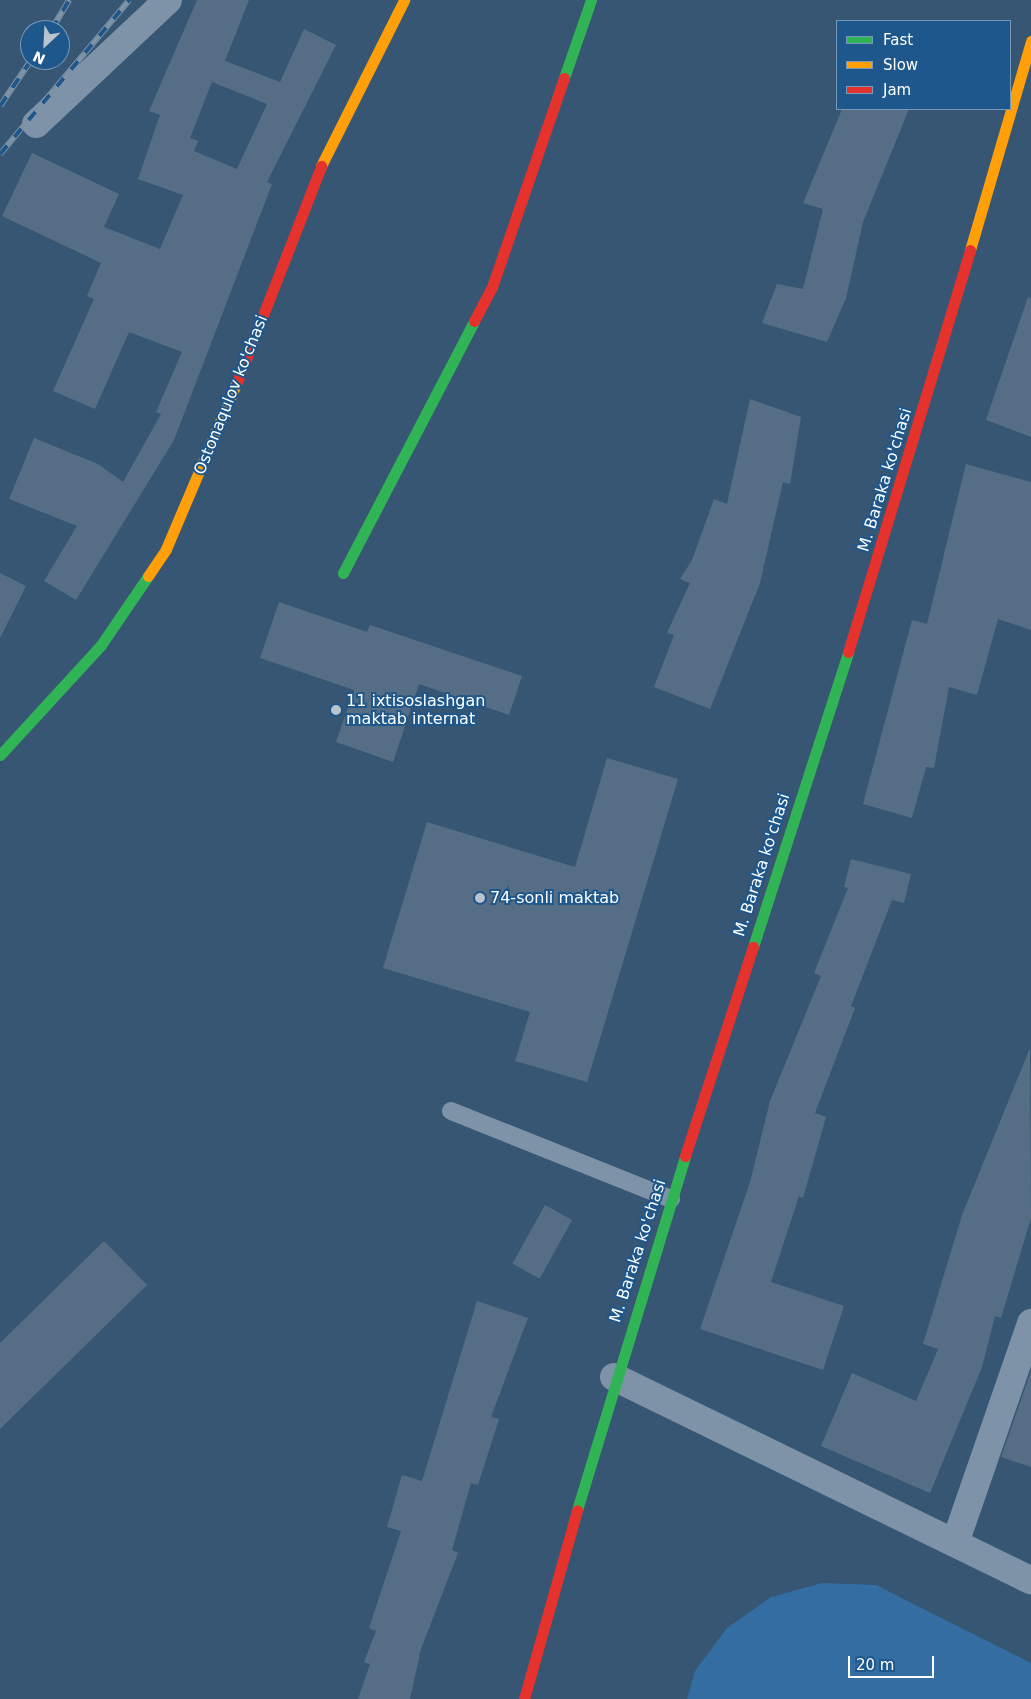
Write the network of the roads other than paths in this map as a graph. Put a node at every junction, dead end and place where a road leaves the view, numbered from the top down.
1 (168, 0) edge
2 (404, 0) edge
3 (591, 0) edge
4 (1031, 41) edge
5 (36, 124) dead end
6 (343, 573) dead end
7 (0, 755) edge
8 (451, 1111) dead end
9 (671, 1199) junction
10 (1031, 1322) edge
11 (614, 1377) junction
12 (955, 1544) junction
13 (1031, 1580) edge
14 (524, 1699) edge

1 - 5 street
2 - 7 street, Ostonaqulov ko'chasi
3 - 6 street
4 - 9 street, M. Baraka ko'chasi
8 - 9 lane
9 - 11 street, M. Baraka ko'chasi
10 - 12 street
11 - 12 street
11 - 14 street, M. Baraka ko'chasi
12 - 13 street

